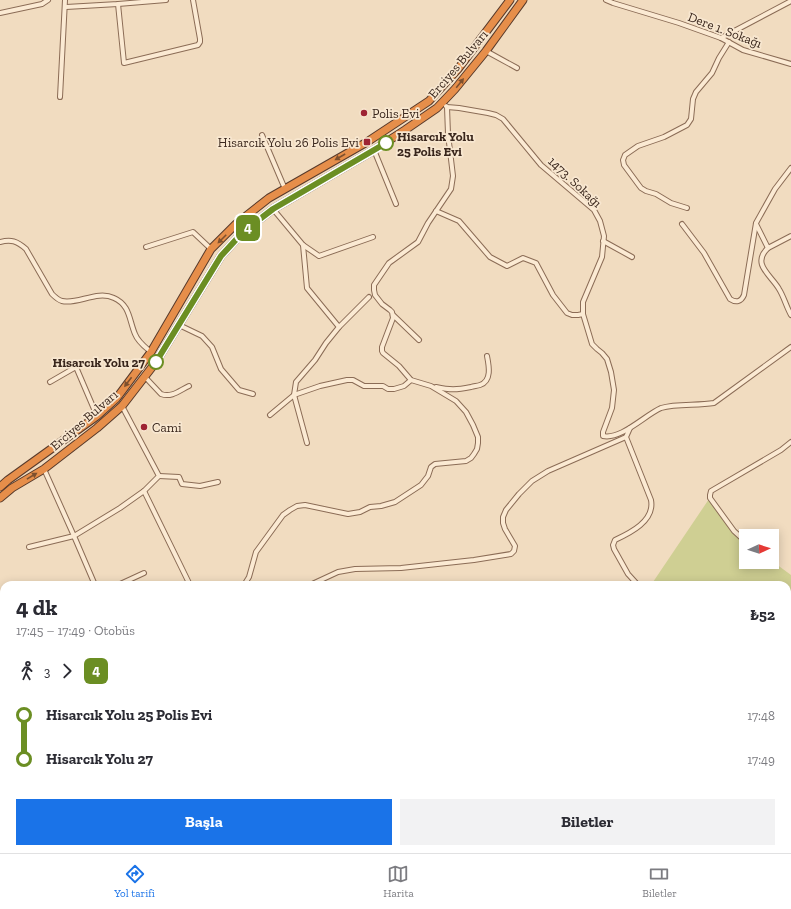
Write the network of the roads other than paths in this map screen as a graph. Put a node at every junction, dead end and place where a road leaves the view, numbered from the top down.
1 (48, 0) edge
2 (66, 0) edge
3 (166, 0) edge
4 (193, 0) edge
5 (510, 0) edge
6 (523, 0) edge
7 (606, 0) edge
8 (791, 1) edge
9 (118, 4) junction
10 (66, 7) junction
11 (0, 12) edge
12 (721, 38) junction
13 (729, 42) junction
14 (486, 51) junction
15 (791, 64) edge
16 (517, 68) dead end
17 (60, 97) dead end
18 (445, 105) junction
19 (262, 135) dead end
20 (374, 150) junction
21 (791, 168) edge
22 (285, 189) junction
23 (396, 204) dead end
24 (687, 208) dead end
25 (273, 209) junction
26 (436, 211) junction
27 (756, 223) junction
28 (682, 224) dead end
29 (791, 236) edge
30 (373, 237) dead end
31 (603, 241) junction
32 (0, 242) edge
33 (303, 245) junction
34 (146, 247) dead end
35 (768, 248) junction
36 (212, 249) junction
37 (632, 257) dead end
38 (369, 297) dead end
39 (583, 314) junction
40 (393, 315) junction
41 (791, 315) edge
42 (179, 325) junction
43 (339, 327) junction
44 (420, 340) dead end
45 (791, 347) edge
46 (151, 352) junction
47 (487, 356) dead end
48 (144, 376) junction
49 (411, 380) junction
50 (50, 382) dead end
51 (189, 386) dead end
52 (431, 386) junction
53 (253, 394) dead end
54 (294, 395) junction
55 (122, 406) junction
56 (270, 415) dead end
57 (97, 416) junction
58 (630, 428) junction
59 (626, 437) junction
60 (791, 442) edge
61 (307, 443) dead end
62 (44, 469) junction
63 (159, 476) junction
64 (218, 482) dead end
65 (0, 487) edge
66 (144, 491) junction
67 (0, 498) edge
68 (74, 536) junction
69 (739, 536) edge
70 (29, 547) dead end
71 (144, 573) dead end
72 (92, 581) edge
73 (127, 581) edge
74 (188, 581) edge
75 (246, 581) edge
76 (319, 581) edge
77 (634, 581) edge

1 - 11 street
2 - 10 street
3 - 9 street
4 - 9 street
5 -> 22 highway, Erciyes Bulvarı
6 - 14 highway, Erciyes Bulvarı
7 - 12 street, Dere 1. Sokağı
8 - 12 street
9 - 10 street
10 - 17 street
12 - 13 street, Dere 1. Sokağı
13 - 15 street, Dere 1. Sokağı
13 - 24 street
14 - 16 street
18 -> 14 highway, Erciyes Bulvarı
18 - 20 highway, Erciyes Bulvarı
18 - 26 street
18 - 31 street, 1473. Sokağı
19 - 22 street
20 - 23 street
20 - 25 highway, Erciyes Bulvarı
21 - 27 street
22 -> 36 highway, Erciyes Bulvarı
25 - 33 street
25 - 42 highway, Erciyes Bulvarı
26 - 39 street
26 - 40 street
27 - 28 street
27 - 35 street
29 - 35 street
30 - 33 street
31 - 37 street
31 - 39 street, 1473. Sokağı
32 - 46 street
33 - 43 street
34 - 36 street
35 - 41 street
36 - 46 highway, Erciyes Bulvarı
38 - 43 street
39 - 58 street, 1473. Sokağı
40 - 44 street
40 - 49 street
42 - 48 highway, Erciyes Bulvarı
42 - 53 street
43 - 54 street
45 - 58 street
46 -> 57 highway, Erciyes Bulvarı
47 - 52 street
48 - 51 street
48 - 55 highway, Erciyes Bulvarı
49 - 52 street
49 - 54 street
50 - 57 street
52 - 75 street
54 - 56 street
54 - 61 street
55 - 62 highway, Erciyes Bulvarı
55 - 63 street
57 - 65 highway, Erciyes Bulvarı
58 - 59 street
59 - 76 street
59 - 77 street
60 - 69 street
67 -> 62 highway, Erciyes Bulvarı
62 - 68 street
63 - 64 street
63 - 66 street
66 - 68 street
66 - 74 street
68 - 70 street
68 - 72 street
71 - 73 street

